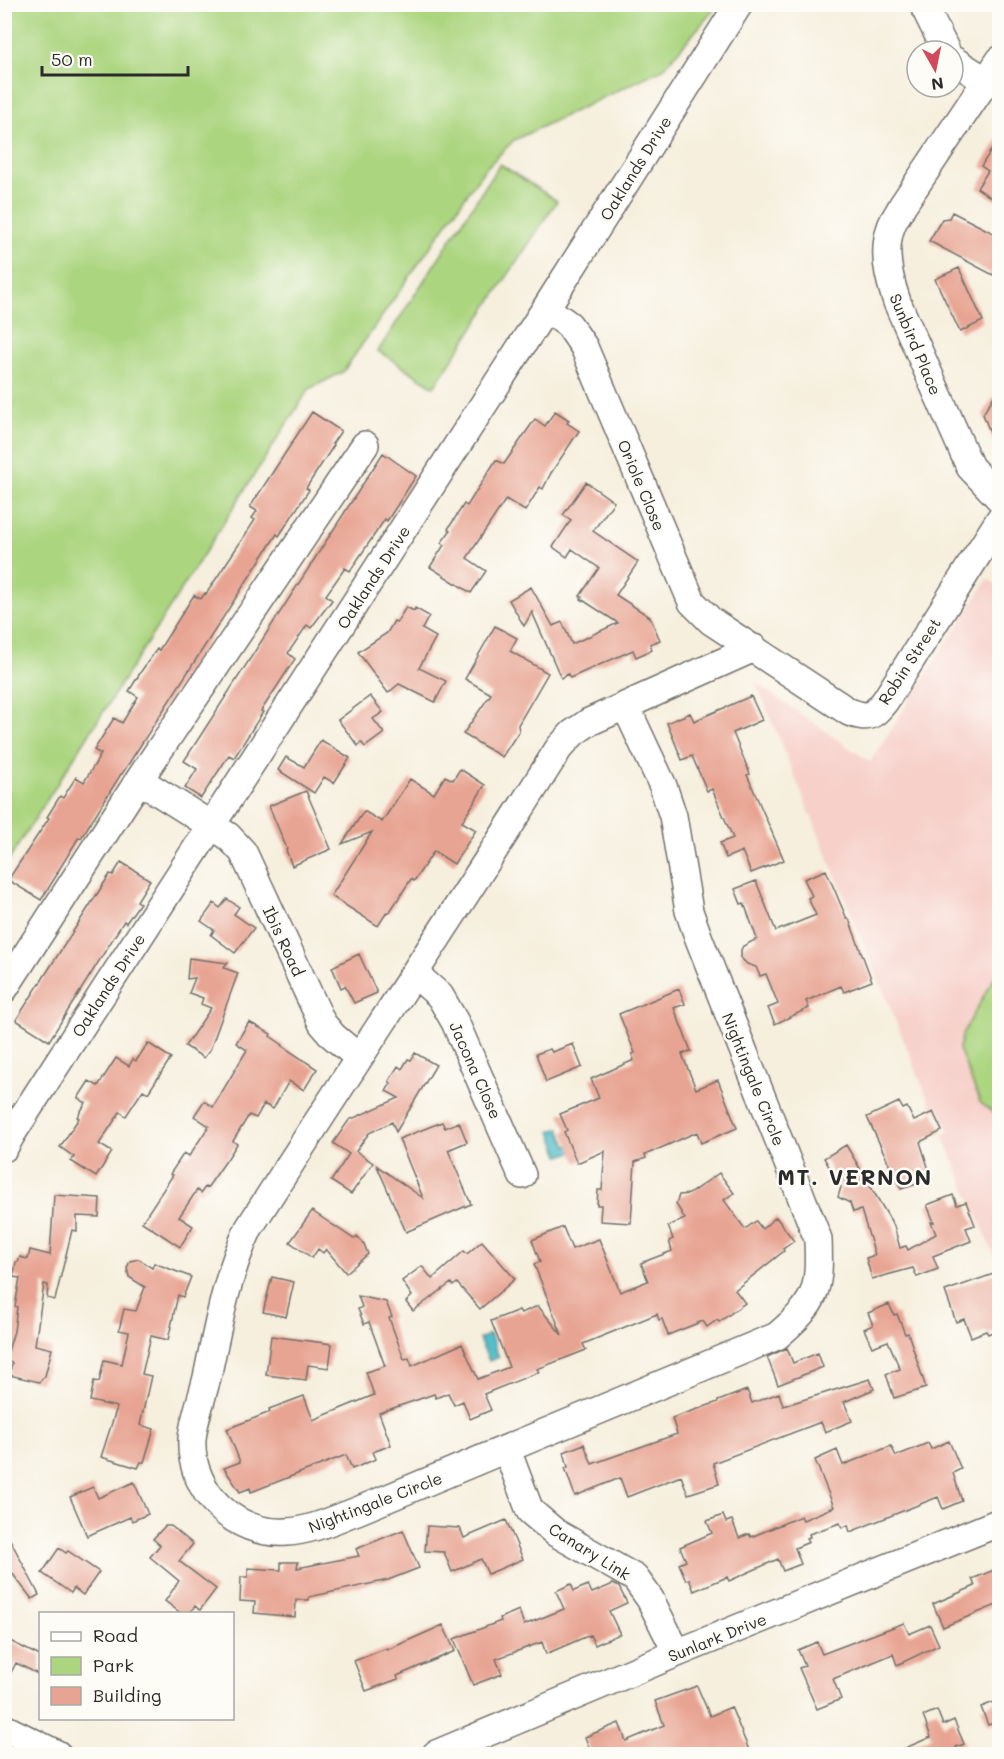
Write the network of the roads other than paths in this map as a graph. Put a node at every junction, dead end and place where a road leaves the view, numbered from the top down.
1 (739, 4) edge
2 (923, 4) edge
3 (940, 39) edge
4 (965, 63) edge
5 (993, 70) edge
6 (546, 308) junction
7 (365, 445) dead end
8 (999, 500) edge
9 (999, 519) edge
10 (754, 648) junction
11 (626, 707) junction
12 (139, 780) junction
13 (211, 826) junction
14 (415, 974) junction
15 (4, 989) edge
16 (358, 1057) junction
17 (4, 1148) edge
18 (522, 1175) dead end
19 (507, 1450) junction
20 (999, 1522) edge
21 (677, 1653) junction
22 (4, 1728) edge
23 (439, 1754) edge
24 (57, 1755) edge

1 - 6 street, Oaklands Drive
2 - 3 street
4 - 5 street
5 - 8 street, Sunbird Place
6 - 10 street, Oriole Close
6 - 13 street, Oaklands Drive
7 - 12 street
9 - 10 street, Robin Street
10 - 11 street, Nightingale Circle
11 - 14 street, Nightingale Circle
11 - 19 street, Nightingale Circle
12 - 13 street, Ibis Road
12 - 15 street
13 - 16 street, Ibis Road
13 - 17 street, Oaklands Drive
14 - 16 street, Nightingale Circle
14 - 18 street, Jacona Close
16 - 19 street, Nightingale Circle
19 - 21 street, Canary Link
20 - 21 street, Sunlark Drive
21 - 23 street, Sunlark Drive
22 - 24 street

